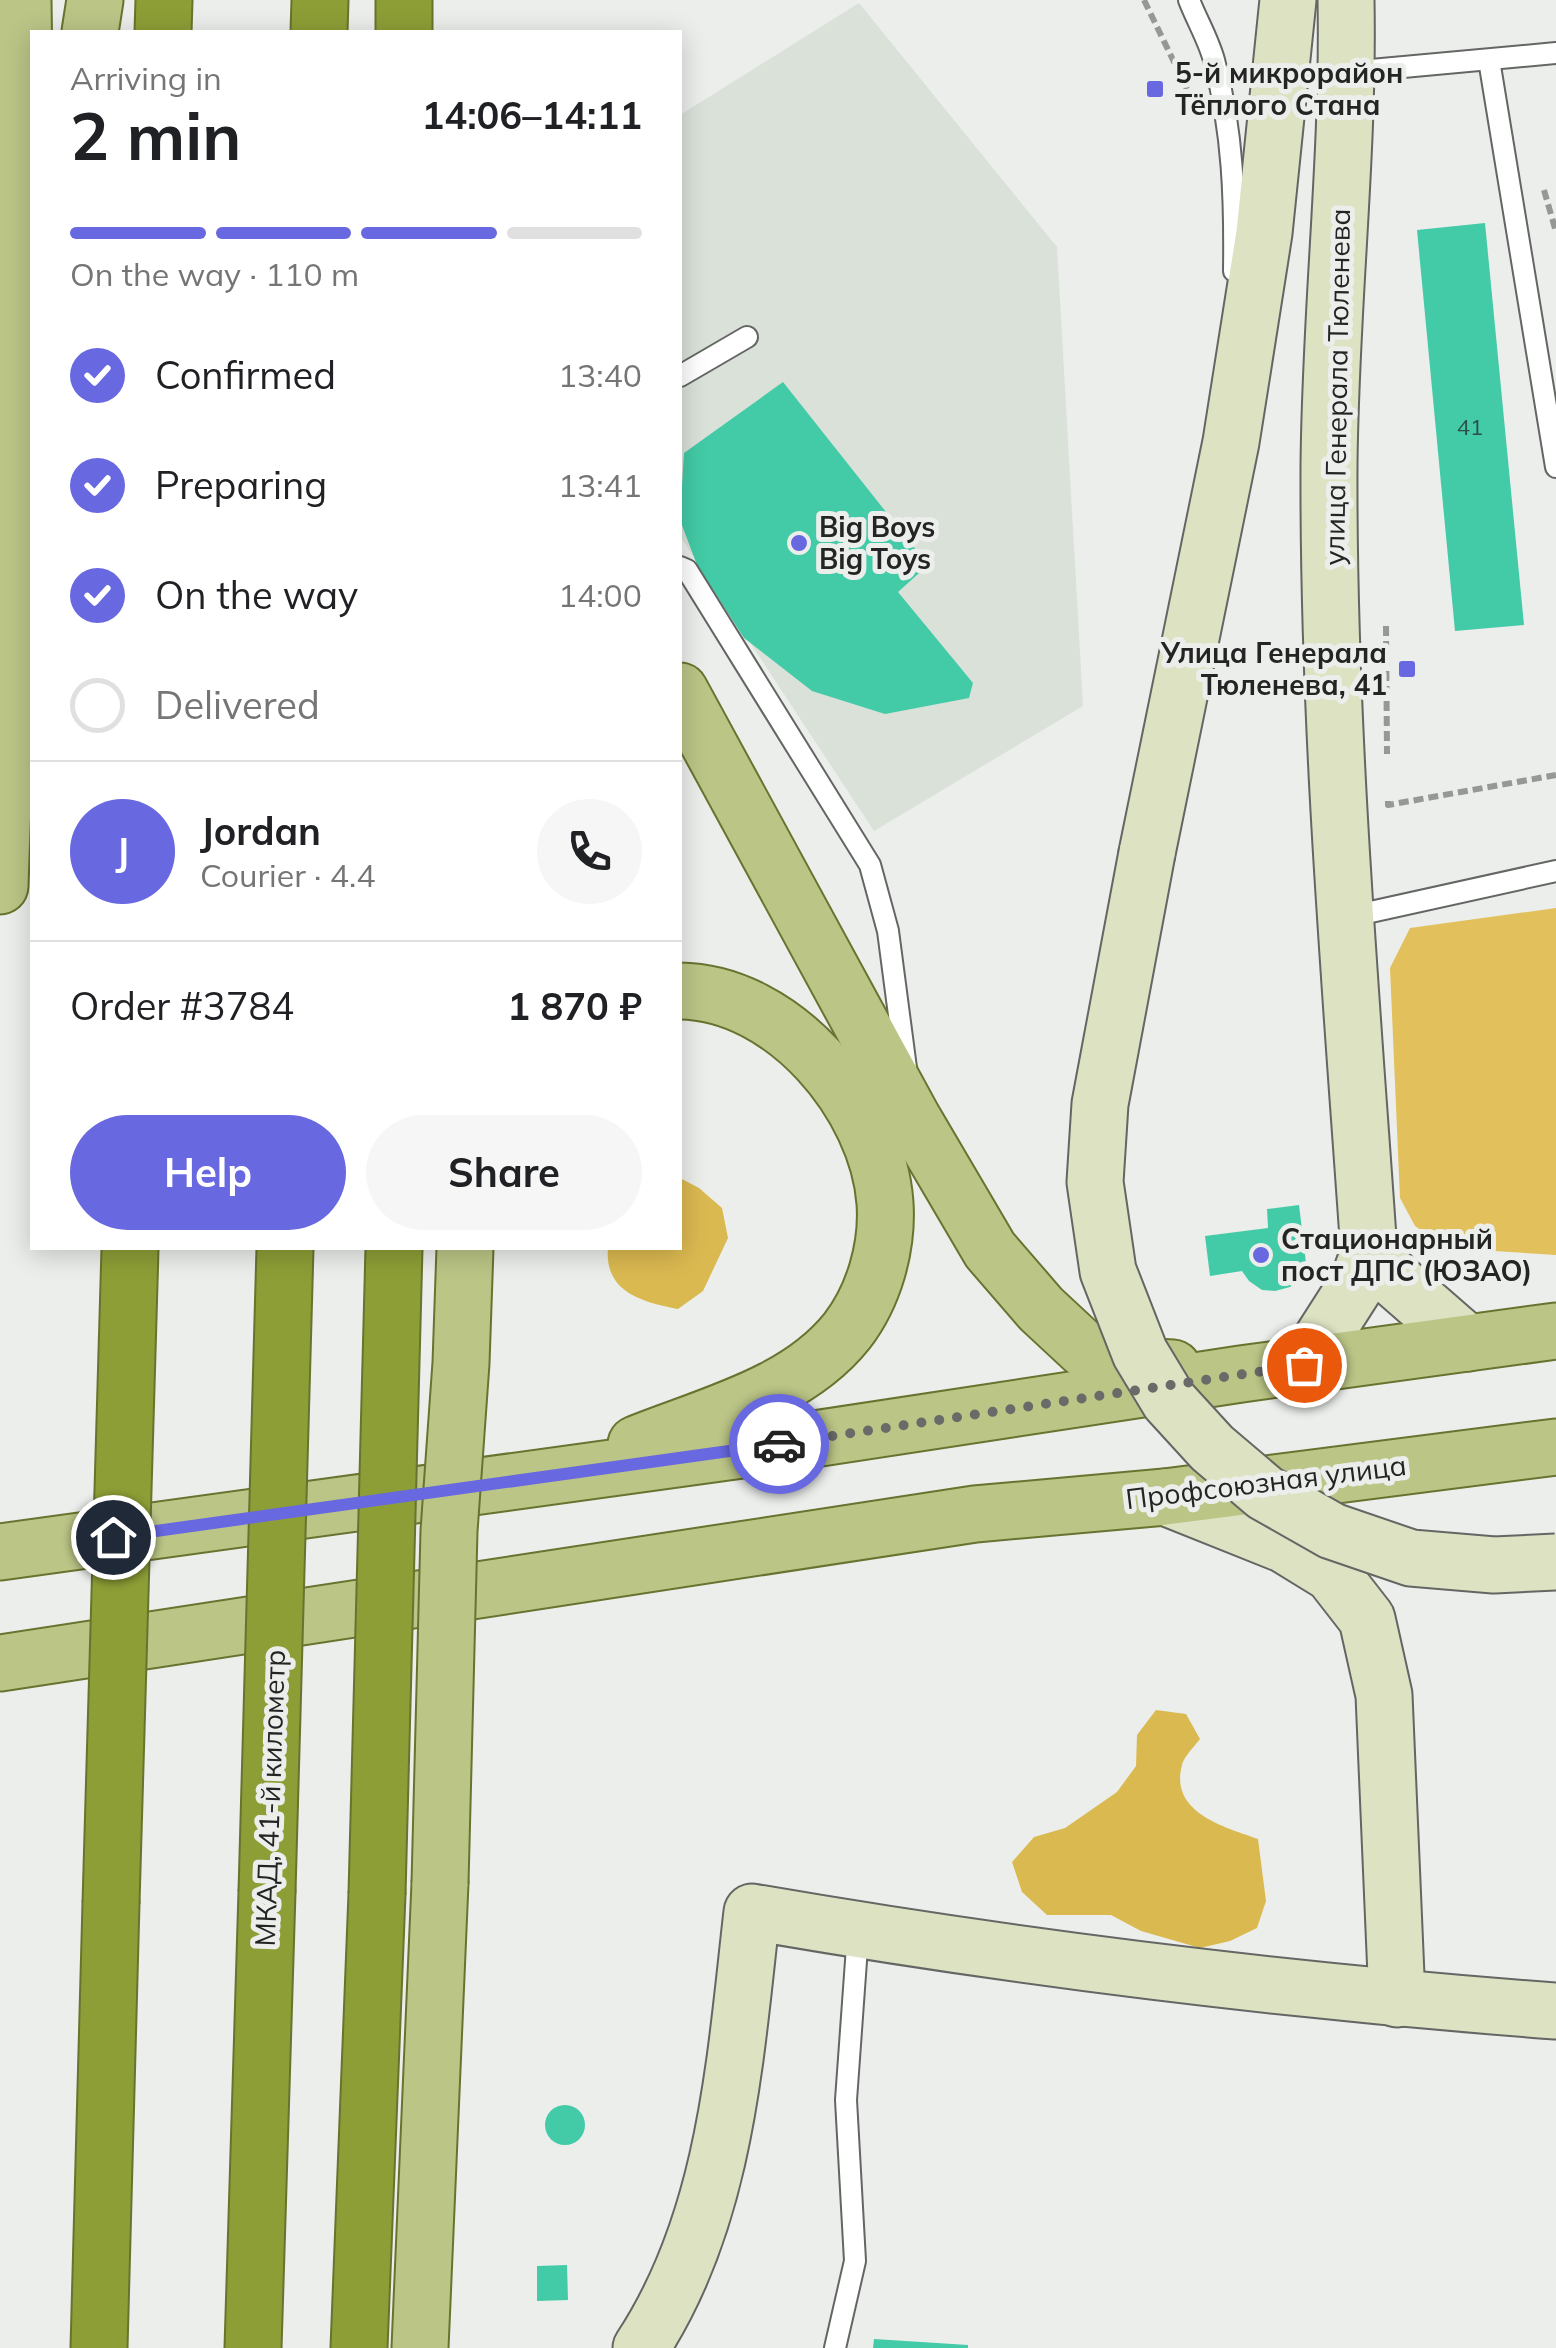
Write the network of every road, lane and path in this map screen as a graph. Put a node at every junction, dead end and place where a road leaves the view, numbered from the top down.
1 (23, 0) edge
2 (95, 0) edge
3 (164, 0) edge
4 (320, 0) edge
5 (404, 0) edge
6 (416, 0) edge
7 (1144, 0) edge
8 (1188, 0) edge
9 (1288, 0) edge
10 (1346, 0) edge
11 (90, 30) edge
12 (163, 30) edge
13 (319, 30) edge
14 (404, 30) edge
15 (421, 30) edge
16 (1556, 54) edge
17 (1488, 60) junction
18 (1347, 72) junction
19 (1194, 104) dead end
20 (747, 337) dead end
21 (682, 375) edge
22 (30, 431) edge
23 (1231, 442) junction
24 (1556, 468) edge
25 (14, 539) junction
26 (682, 567) edge
27 (1386, 626) dead end
28 (682, 695) edge
29 (1388, 765) dead end
30 (1556, 775) edge
31 (1388, 785) dead end
32 (2, 789) edge
33 (1556, 871) edge
34 (0, 886) edge
35 (1346, 917) junction
36 (682, 991) edge
37 (912, 1119) junction
38 (130, 1250) edge
39 (285, 1250) edge
40 (394, 1250) edge
41 (431, 1250) edge
42 (465, 1250) edge
43 (1369, 1252) junction
44 (1556, 1331) edge
45 (1467, 1343) junction
46 (1304, 1365) junction
47 (1241, 1374) junction
48 (1556, 1447) edge
49 (564, 1474) junction
50 (1165, 1497) junction
51 (449, 1531) junction
52 (0, 1552) edge
53 (1556, 1562) edge
54 (0, 1663) edge
55 (859, 1930) junction
56 (1397, 1999) junction
57 (1556, 2011) edge
58 (99, 2348) edge
59 (254, 2348) edge
60 (359, 2348) edge
61 (420, 2348) edge
62 (641, 2348) edge
63 (835, 2348) edge

1 - 25 main road
2 - 11 main road
3 - 12 highway
4 - 13 highway
5 - 14 highway
6 - 15 main road
7 - 19 path
8 - 23 lane
9 - 23 street
10 - 18 street, улица Генерала Тюленева
16 - 17 lane
17 - 18 lane
17 - 24 lane
18 - 35 street, улица Генерала Тюленева
20 - 21 lane
22 - 25 main road
23 - 53 street, bridge
25 - 32 main road
26 - 37 lane
27 - 29 path
28 - 37 main road
30 - 31 path
32 - 34 main road
33 - 35 lane
35 - 43 street, улица Генерала Тюленева
36 - 49 main road
37 - 47 main road
38 - 58 highway, bridge
39 - 59 highway, МКАД, 41-й километр, bridge
40 - 60 highway, bridge
41 - 51 main road, bridge
42 - 51 main road, bridge
43 - 45 street
43 - 46 street, улица Генерала Тюленева
44 - 45 main road
45 - 46 main road
46 - 47 main road
47 - 49 main road
48 - 50 main road, Профсоюзная улица
49 - 52 main road
50 - 54 main road, Профсоюзная улица
50 - 56 street
51 - 61 main road, bridge
55 - 56 street
55 - 62 street
55 - 63 lane
56 - 57 street

